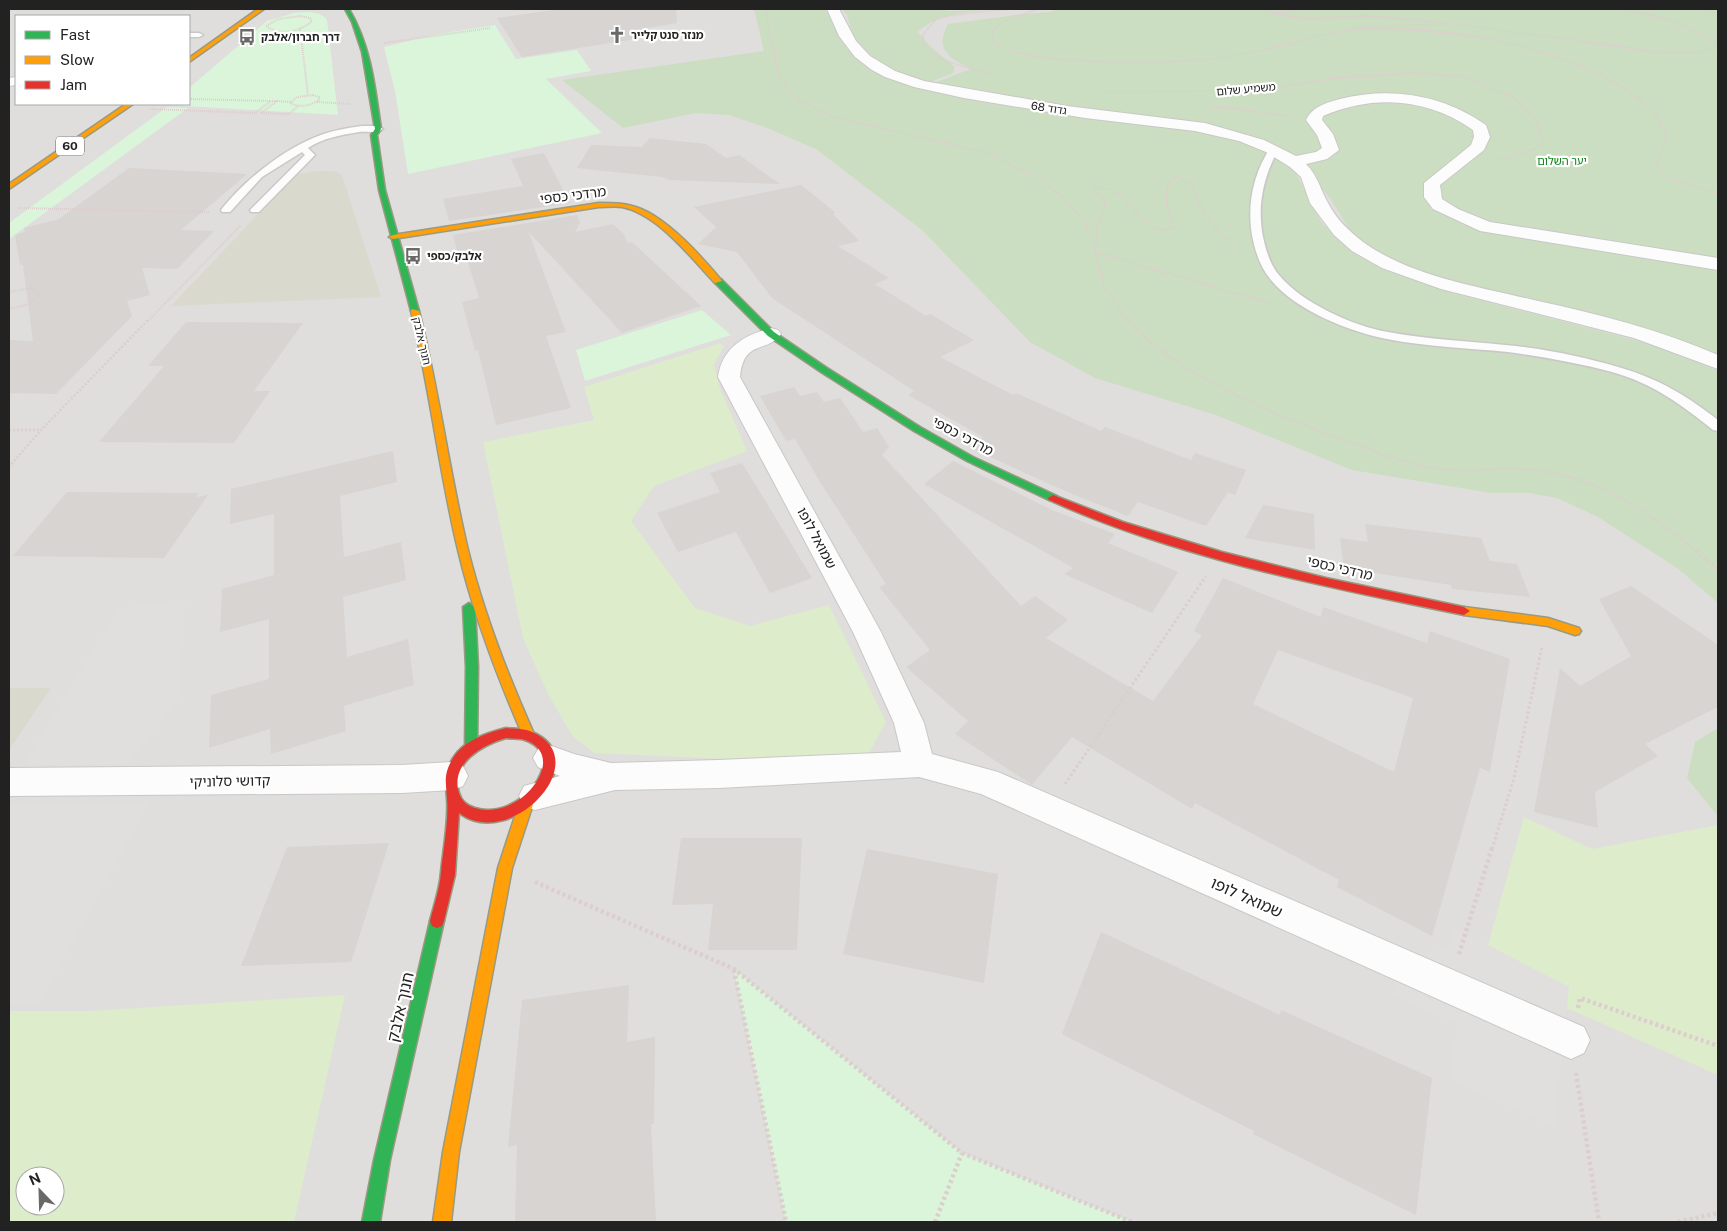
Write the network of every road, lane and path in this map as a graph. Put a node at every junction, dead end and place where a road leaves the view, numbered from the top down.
1 (261, 9) edge
2 (348, 9) edge
3 (765, 9) edge
4 (833, 9) edge
5 (1010, 9) edge
6 (1038, 9) edge
7 (1263, 9) edge
8 (1297, 9) edge
9 (1618, 9) edge
10 (1703, 9) edge
11 (1274, 14) junction
12 (1718, 14) edge
13 (1462, 24) junction
14 (300, 28) junction
15 (490, 28) dead end
16 (1355, 30) junction
17 (362, 47) junction
18 (1714, 49) junction
19 (1718, 52) edge
20 (190, 59) edge
21 (998, 75) dead end
22 (1103, 92) dead end
23 (308, 95) junction
24 (190, 99) edge
25 (271, 101) junction
26 (276, 101) junction
27 (290, 102) junction
28 (317, 102) junction
29 (358, 104) joint
30 (127, 106) edge
31 (298, 106) junction
32 (362, 129) junction
33 (376, 132) junction
34 (303, 148) junction
35 (1273, 150) junction
36 (1292, 162) junction
37 (1492, 162) dead end
38 (9, 187) edge
39 (1718, 193) edge
40 (18, 208) dead end
41 (226, 210) dead end
42 (254, 211) junction
43 (393, 237) junction
44 (1096, 252) junction
45 (1718, 264) edge
46 (1269, 269) junction
47 (9, 292) edge
48 (1270, 304) dead end
49 (9, 309) edge
50 (771, 334) junction
51 (1718, 363) edge
52 (1718, 428) edge
53 (9, 430) edge
54 (41, 430) junction
55 (9, 467) edge
56 (463, 548) junction
57 (1220, 555) junction
58 (1718, 569) edge
59 (1548, 622) junction
60 (1575, 631) dead end
61 (539, 747) junction
62 (472, 748) junction
63 (919, 764) junction
64 (615, 776) junction
65 (9, 782) edge
66 (453, 787) junction
67 (531, 800) junction
68 (1047, 809) junction
69 (505, 868) junction
70 (734, 969) junction
71 (1449, 986) junction
72 (1570, 1040) junction
73 (1718, 1046) edge
74 (962, 1153) junction
75 (1718, 1213) edge
76 (371, 1222) edge
77 (442, 1222) edge
78 (786, 1222) edge
79 (935, 1222) edge
80 (1132, 1222) edge
81 (1599, 1222) edge
82 (1678, 1222) edge

1 - 20 main road
2 - 17 main road, חנוך אלבק
3 - 44 path
4 - 35 street, גדוד 68
5 - 21 path
6 - 16 path
7 - 11 path
8 - 11 path
9 - 18 path
10 - 12 path
11 - 13 path
13 - 16 path
13 - 18 path
14 - 14 path
14 - 23 path
15 - 17 path
16 - 39 path
17 - 33 main road, חנוך אלבק
18 - 19 path
22 - 37 path, משמיע שלום
23 - 27 path
23 - 28 path
24 - 25 path
25 - 26 path
25 - 30 path
26 - 27 path
26 - 31 path
27 - 31 path
28 - 29 path
28 - 31 path
29 - 32 main road
30 - 38 main road, 60
32 - 33 main road
32 - 34 lane
33 - 34 lane
33 - 43 main road, חנוך אלבק
34 - 41 lane
34 - 42 lane
35 - 36 street, גדוד 68
35 - 46 lane
36 - 45 street
36 - 51 street, גדוד 68
40 - 42 path
42 - 54 path
43 - 50 main road, מרדכי כספי
43 - 56 main road, חנוך אלבק
44 - 46 path
44 - 48 path
44 - 58 path
46 - 52 lane
47 - 49 path
50 - 57 main road, מרדכי כספי
50 - 63 street, שמואל לופו
53 - 54 path
54 - 55 path
56 - 61 main road, חנוך אלבק
56 - 62 main road, חנוך אלבק
57 - 59 main road, מרדכי כספי
57 - 68 path
59 - 60 main road, מרדכי כספי
59 - 71 path
61 - 62 main road
61 - 64 street, שמואל לופו
61 - 67 main road
62 - 66 main road
63 - 64 street, שמואל לופו
63 - 68 street, שמואל לופו
64 - 67 street, שמואל לופו
65 - 66 street, קדושי סלוניקי
66 - 67 main road
66 - 76 main road, חנוך אלבק
67 - 69 main road
68 - 71 street, שמואל לופו
69 - 70 path
69 - 77 main road
70 - 74 path
70 - 78 path
71 - 72 street, שמואל לופו
72 - 73 path
72 - 81 path
74 - 79 path
74 - 80 path
75 - 82 path

